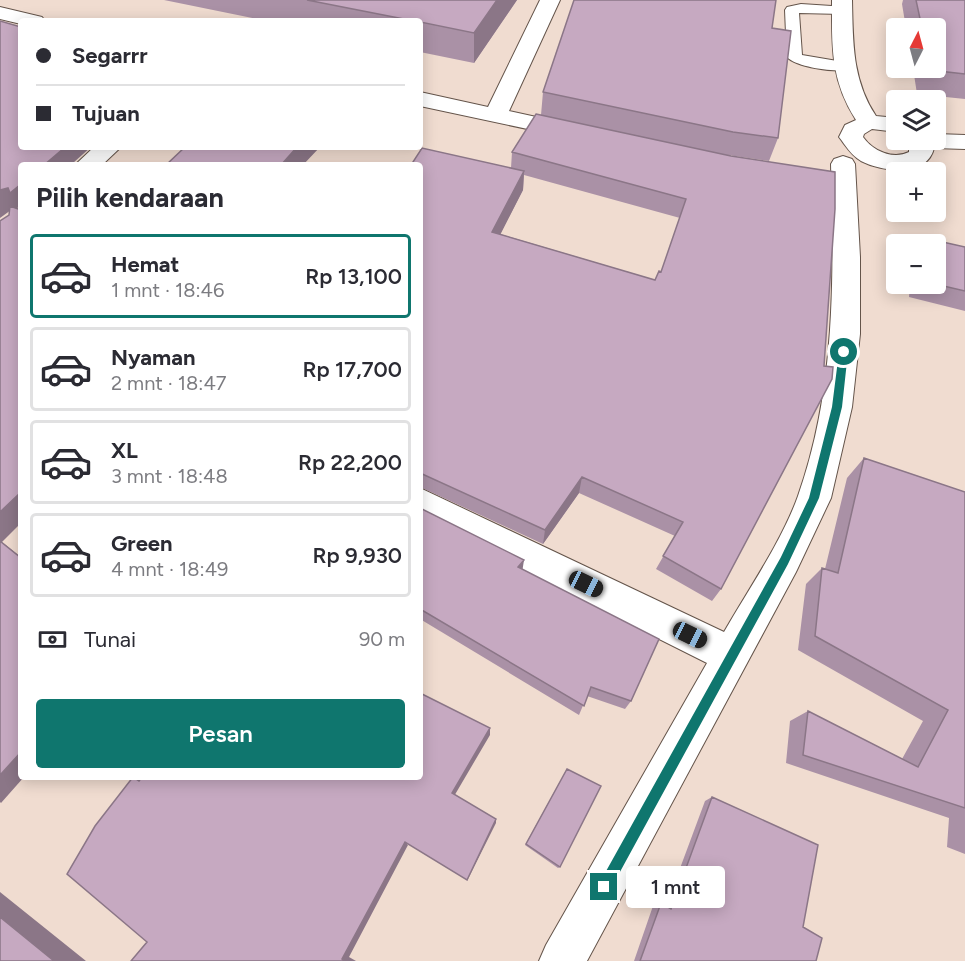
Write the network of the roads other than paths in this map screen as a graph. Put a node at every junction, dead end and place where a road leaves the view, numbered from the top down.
1 (550, 0) edge
2 (842, 5) edge
3 (0, 13) edge
4 (22, 18) edge
5 (844, 66) junction
6 (423, 100) edge
7 (495, 116) junction
8 (869, 122) junction
9 (886, 124) edge
10 (595, 137) edge
11 (946, 141) edge
12 (965, 142) edge
13 (105, 150) edge
14 (922, 150) edge
15 (91, 162) edge
16 (846, 163) junction
17 (423, 504) edge
18 (731, 655) junction
19 (562, 961) edge

1 - 7 street
2 - 5 street
2 - 5 lane
3 - 4 street
5 - 8 street
6 - 7 street
7 - 10 street
8 - 9 street
8 - 16 street
11 - 12 street
13 - 15 street
14 - 16 street
16 - 18 street
17 - 18 street
18 - 19 street

